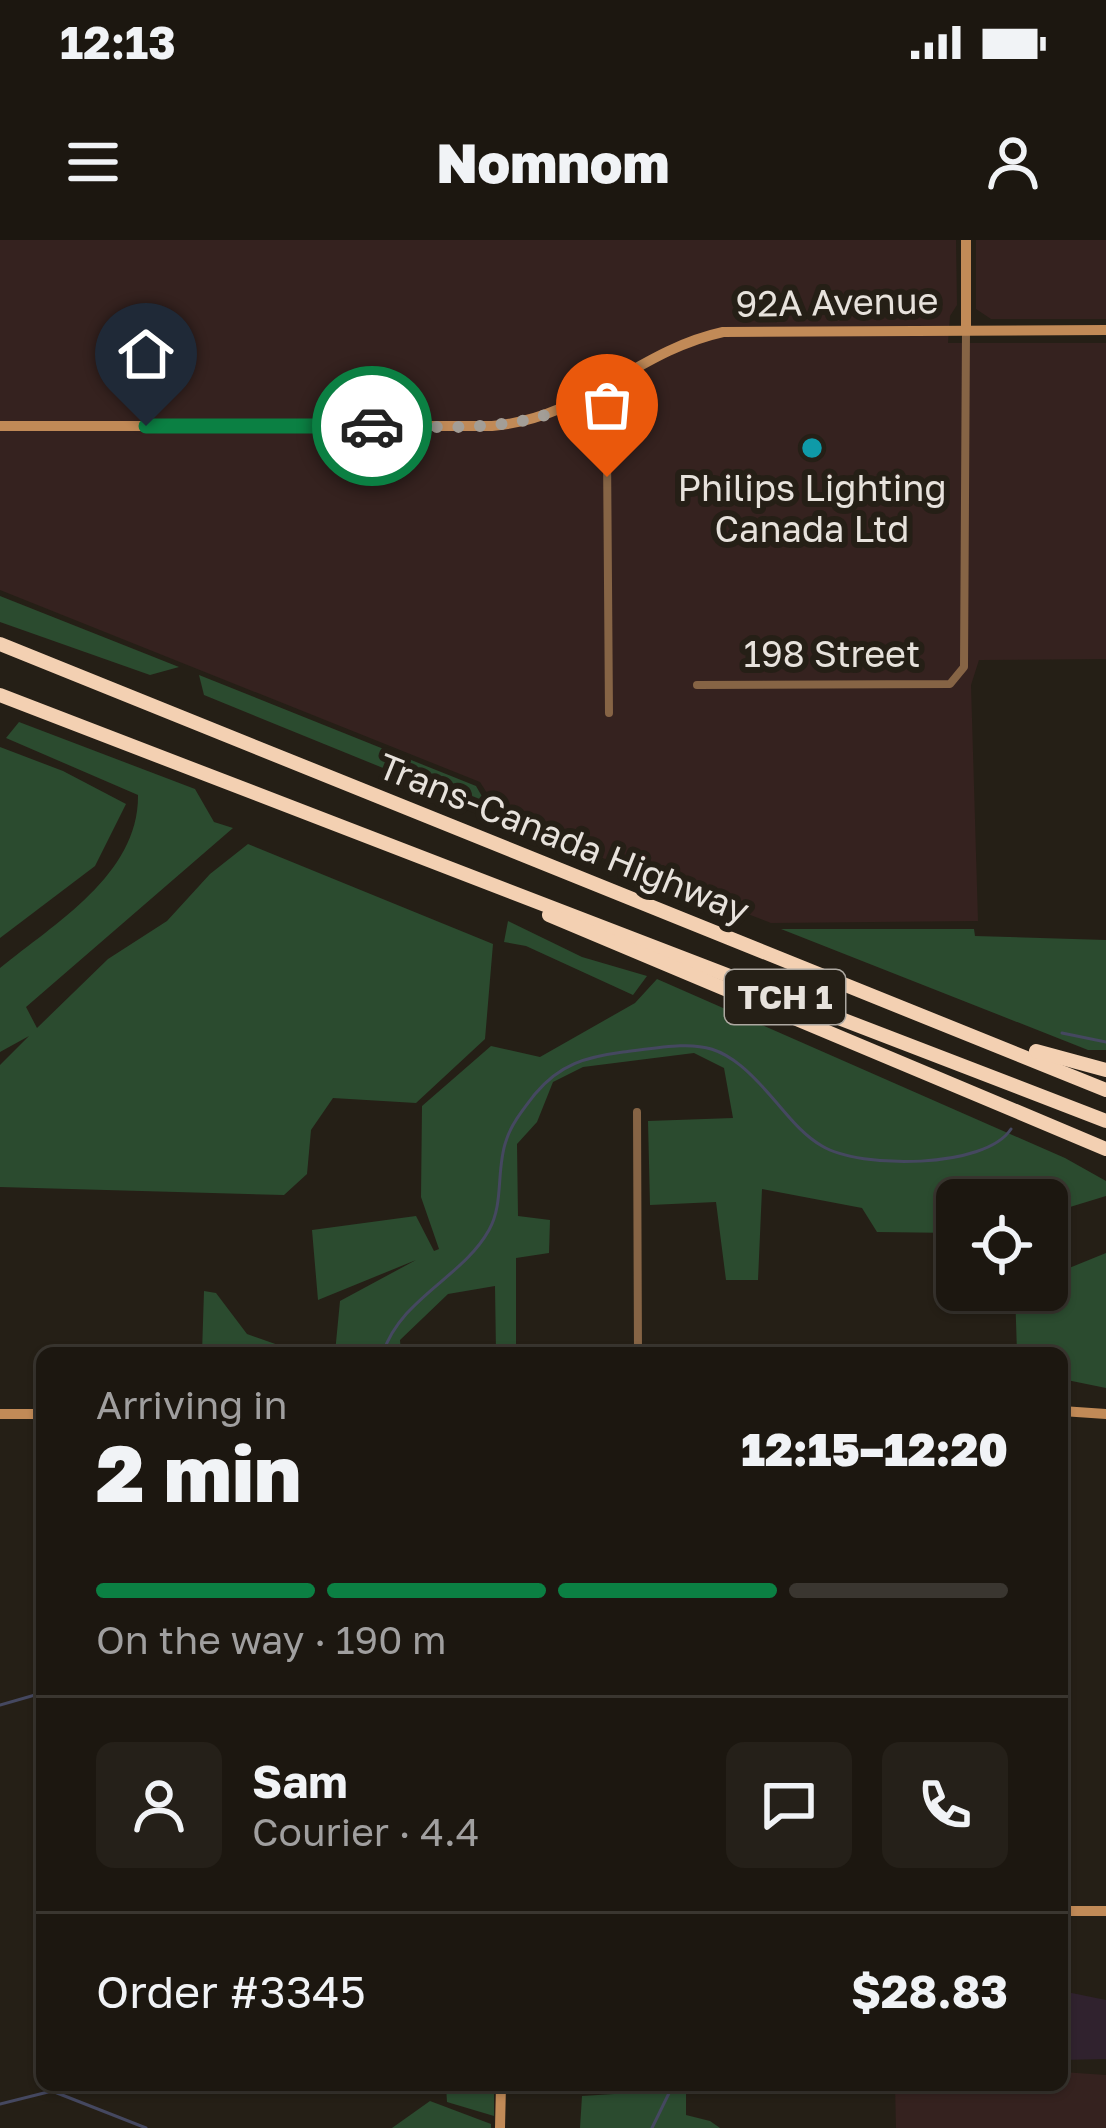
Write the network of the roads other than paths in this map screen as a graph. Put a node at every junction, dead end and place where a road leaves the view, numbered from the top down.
1 (966, 240) edge
2 (966, 330) junction
3 (1106, 330) edge
4 (584, 399) junction
5 (0, 426) edge
6 (0, 644) edge
7 (697, 685) dead end
8 (0, 694) edge
9 (609, 713) dead end
10 (463, 874) junction
11 (906, 1007) junction
12 (1106, 1070) edge
13 (1106, 1090) edge
14 (637, 1112) dead end
15 (1106, 1121) edge
16 (1106, 1149) edge
17 (638, 1347) edge
18 (1068, 1411) edge
19 (0, 1414) edge
20 (36, 1414) edge
21 (1106, 1414) edge
22 (1068, 1911) edge
23 (1106, 1911) edge
24 (501, 2091) edge
25 (500, 2128) edge

1 - 2 street, 198 Street
2 - 3 street, 92A Avenue
2 - 4 street, 92A Avenue
2 - 7 street, 198 Street
4 - 5 street, 92A Avenue
4 - 9 street
6 - 11 highway, Trans-Canada Highway / TCH 1
8 - 10 highway, Trans-Canada Highway / TCH 1
10 - 15 highway, Trans-Canada Highway / TCH 1
10 - 16 highway
11 - 12 highway
11 - 13 highway, Trans-Canada Highway / TCH 1
14 - 17 street
18 - 21 street
19 - 20 street
22 - 23 street
24 - 25 street

